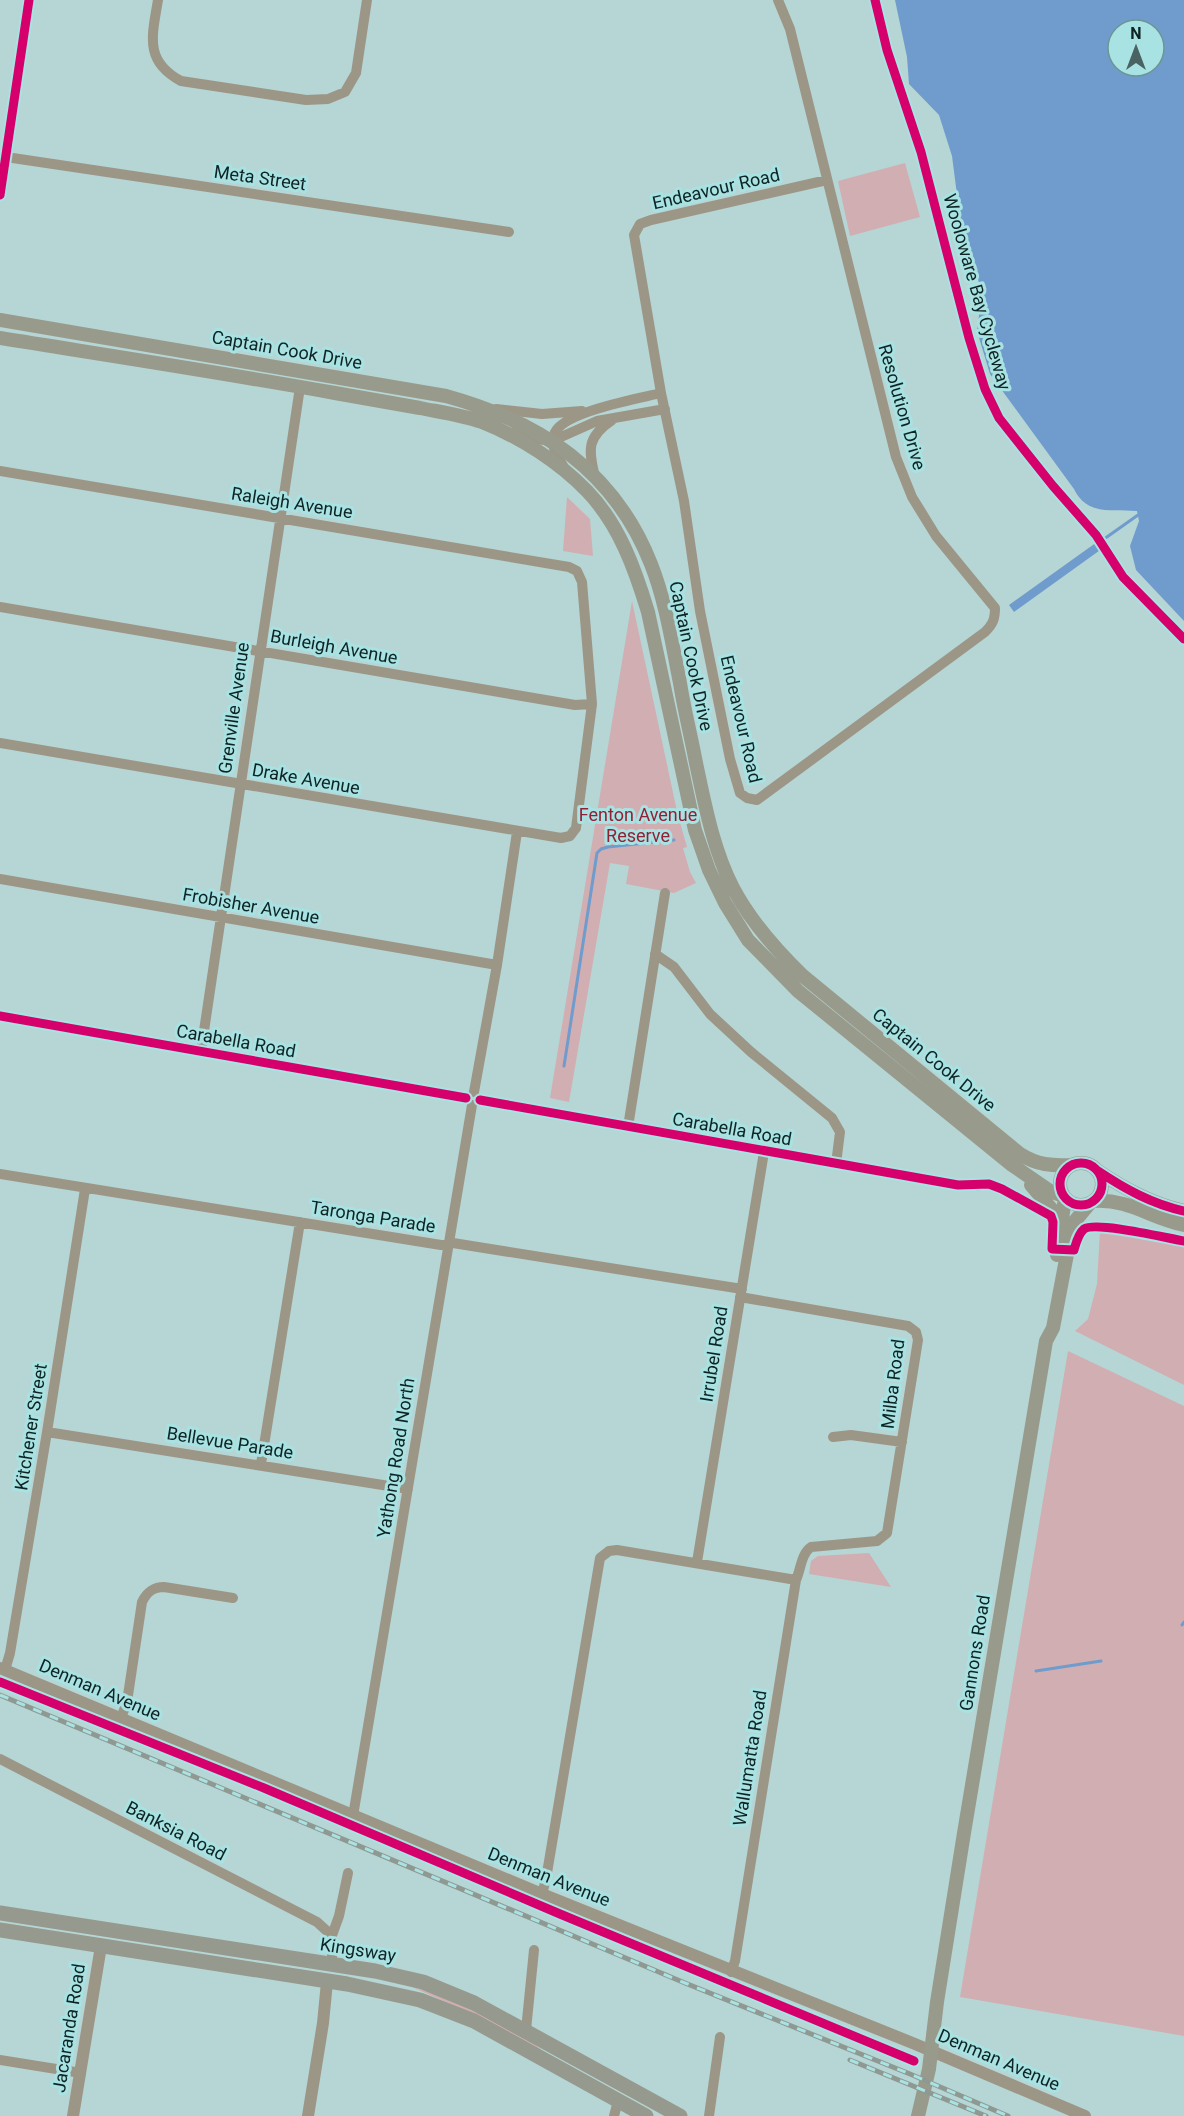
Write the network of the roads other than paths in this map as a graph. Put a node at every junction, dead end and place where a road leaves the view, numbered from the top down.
1 (29, 0) edge
2 (158, 0) edge
3 (367, 0) edge
4 (778, 0) edge
5 (6, 157) junction
6 (827, 180) junction
7 (0, 195) edge
8 (509, 232) dead end
9 (0, 320) edge
10 (0, 338) edge
11 (301, 370) junction
12 (300, 387) junction
13 (661, 393) junction
14 (483, 406) junction
15 (665, 409) junction
16 (594, 410) junction
17 (618, 416) junction
18 (482, 422) junction
19 (552, 441) junction
20 (0, 471) edge
21 (568, 474) junction
22 (595, 477) junction
23 (280, 518) junction
24 (0, 607) edge
25 (995, 619) joint
26 (260, 651) junction
27 (592, 704) junction
28 (0, 743) edge
29 (241, 784) junction
30 (517, 832) junction
31 (0, 879) edge
32 (665, 893) dead end
33 (220, 918) junction
34 (655, 954) junction
35 (497, 965) junction
36 (0, 1016) edge
37 (201, 1051) junction
38 (473, 1099) junction
39 (628, 1127) junction
40 (764, 1152) junction
41 (836, 1164) junction
42 (1012, 1165) junction
43 (1071, 1165) junction
44 (1098, 1171) junction
45 (0, 1174) edge
46 (978, 1186) dead end
47 (85, 1189) junction
48 (1064, 1197) junction
49 (1092, 1202) junction
50 (1184, 1211) edge
51 (300, 1222) junction
52 (1184, 1225) edge
53 (448, 1243) junction
54 (1059, 1243) junction
55 (741, 1293) junction
56 (1046, 1341) junction
57 (47, 1432) junction
58 (833, 1437) dead end
59 (902, 1442) junction
60 (261, 1464) junction
61 (408, 1489) junction
62 (806, 1551) joint
63 (697, 1562) junction
64 (796, 1580) junction
65 (233, 1598) dead end
66 (2, 1669) edge
67 (121, 1718) junction
68 (0, 1759) edge
69 (353, 1816) junction
70 (348, 1873) dead end
71 (542, 1894) junction
72 (0, 1913) edge
73 (0, 1930) edge
74 (103, 1930) junction
75 (331, 1938) junction
76 (101, 1946) junction
77 (534, 1950) dead end
78 (331, 1965) junction
79 (731, 1972) junction
80 (327, 1982) junction
81 (526, 2030) junction
82 (720, 2037) dead end
83 (931, 2051) junction
84 (0, 2060) edge
85 (81, 2073) junction
86 (625, 2085) junction
87 (618, 2101) junction
88 (73, 2116) edge
89 (308, 2116) edge
90 (614, 2116) edge
91 (646, 2116) edge
92 (680, 2116) edge
93 (709, 2116) edge
94 (918, 2116) edge
95 (1085, 2116) edge

1 - 5 street
2 - 3 street
4 - 6 street, Resolution Drive
5 - 7 street
5 - 8 street, Meta Street
6 - 13 street, Endeavour Road
6 - 25 street, Resolution Drive
9 - 11 main road, Captain Cook Drive
10 - 12 main road, Captain Cook Drive
11 - 12 main road, Grenville Avenue
11 - 14 main road, Captain Cook Drive
12 - 18 main road, Captain Cook Drive
12 - 23 street, Grenville Avenue
13 - 15 street, Endeavour Road
13 - 16 street
14 - 16 street
14 - 19 main road, Captain Cook Drive
15 - 17 street
15 - 25 street, Endeavour Road
16 - 19 street
17 - 19 street
17 - 22 street
18 - 19 street
18 - 21 main road, Captain Cook Drive
19 - 21 street
19 - 22 main road, Captain Cook Drive
20 - 23 street, Raleigh Avenue
21 - 42 main road, Captain Cook Drive
22 - 43 main road, Captain Cook Drive
23 - 26 street, Grenville Avenue
23 - 27 street, Raleigh Avenue
24 - 26 street, Burleigh Avenue
26 - 27 street, Burleigh Avenue
26 - 29 street, Grenville Avenue
27 - 30 street, Drake Avenue
28 - 29 street, Drake Avenue
29 - 30 street, Drake Avenue
29 - 33 street, Grenville Avenue
30 - 35 street, Yathong Road North
31 - 33 street, Frobisher Avenue
32 - 34 street
33 - 35 street, Frobisher Avenue
33 - 37 street, Grenville Avenue
34 - 39 street
34 - 41 street
35 - 38 street, Yathong Road North
36 - 37 street, Carabella Road
37 - 38 street, Carabella Road
38 - 39 street, Carabella Road
38 - 53 street, Yathong Road North
39 - 40 street, Carabella Road
40 - 41 street, Carabella Road
40 - 55 street, Irrubel Road
41 - 46 street, Carabella Road
42 - 48 main road, Captain Cook Drive
42 - 54 main road
43 - 44 main road
43 - 48 main road
44 - 49 main road
44 - 50 main road
45 - 47 street, Taronga Parade
47 - 51 street, Taronga Parade
47 - 57 street, Kitchener Street
48 - 49 main road
48 - 54 main road
49 - 52 main road
49 - 56 main road, Gannons Road
51 - 53 street, Taronga Parade
51 - 60 street
53 - 55 street, Taronga Parade
53 - 61 street, Yathong Road North
54 - 56 main road
55 - 59 street, Milba Road
55 - 63 street, Irrubel Road
56 - 83 main road, Gannons Road
57 - 60 street, Bellevue Parade
57 - 66 street, Kitchener Street
58 - 59 street
59 - 62 street, Milba Road
60 - 61 street, Bellevue Parade
61 - 69 street, Yathong Road North
62 - 64 street, Wallumatta Road
63 - 64 street
63 - 71 street
64 - 79 street, Wallumatta Road
65 - 67 street
66 - 67 street, Denman Avenue
67 - 69 street, Denman Avenue
68 - 75 street, Banksia Road
69 - 71 street, Denman Avenue
70 - 75 street
71 - 79 street, Denman Avenue
72 - 74 main road, Kingsway
73 - 76 main road, Kingsway
74 - 76 main road
74 - 78 main road, Kingsway
75 - 78 street
76 - 80 main road, Kingsway
76 - 85 street, Jacaranda Road
77 - 81 street
78 - 80 main road
78 - 81 main road, Kingsway
79 - 83 street, Denman Avenue
80 - 87 main road, Kingsway
80 - 89 street
81 - 86 main road, Kingsway
82 - 93 street
83 - 94 main road, Gannons Road
83 - 95 street, Denman Avenue
84 - 85 street
85 - 88 street, Jacaranda Road
86 - 87 main road
86 - 92 main road, Kingsway
87 - 90 street
87 - 91 main road, Kingsway

